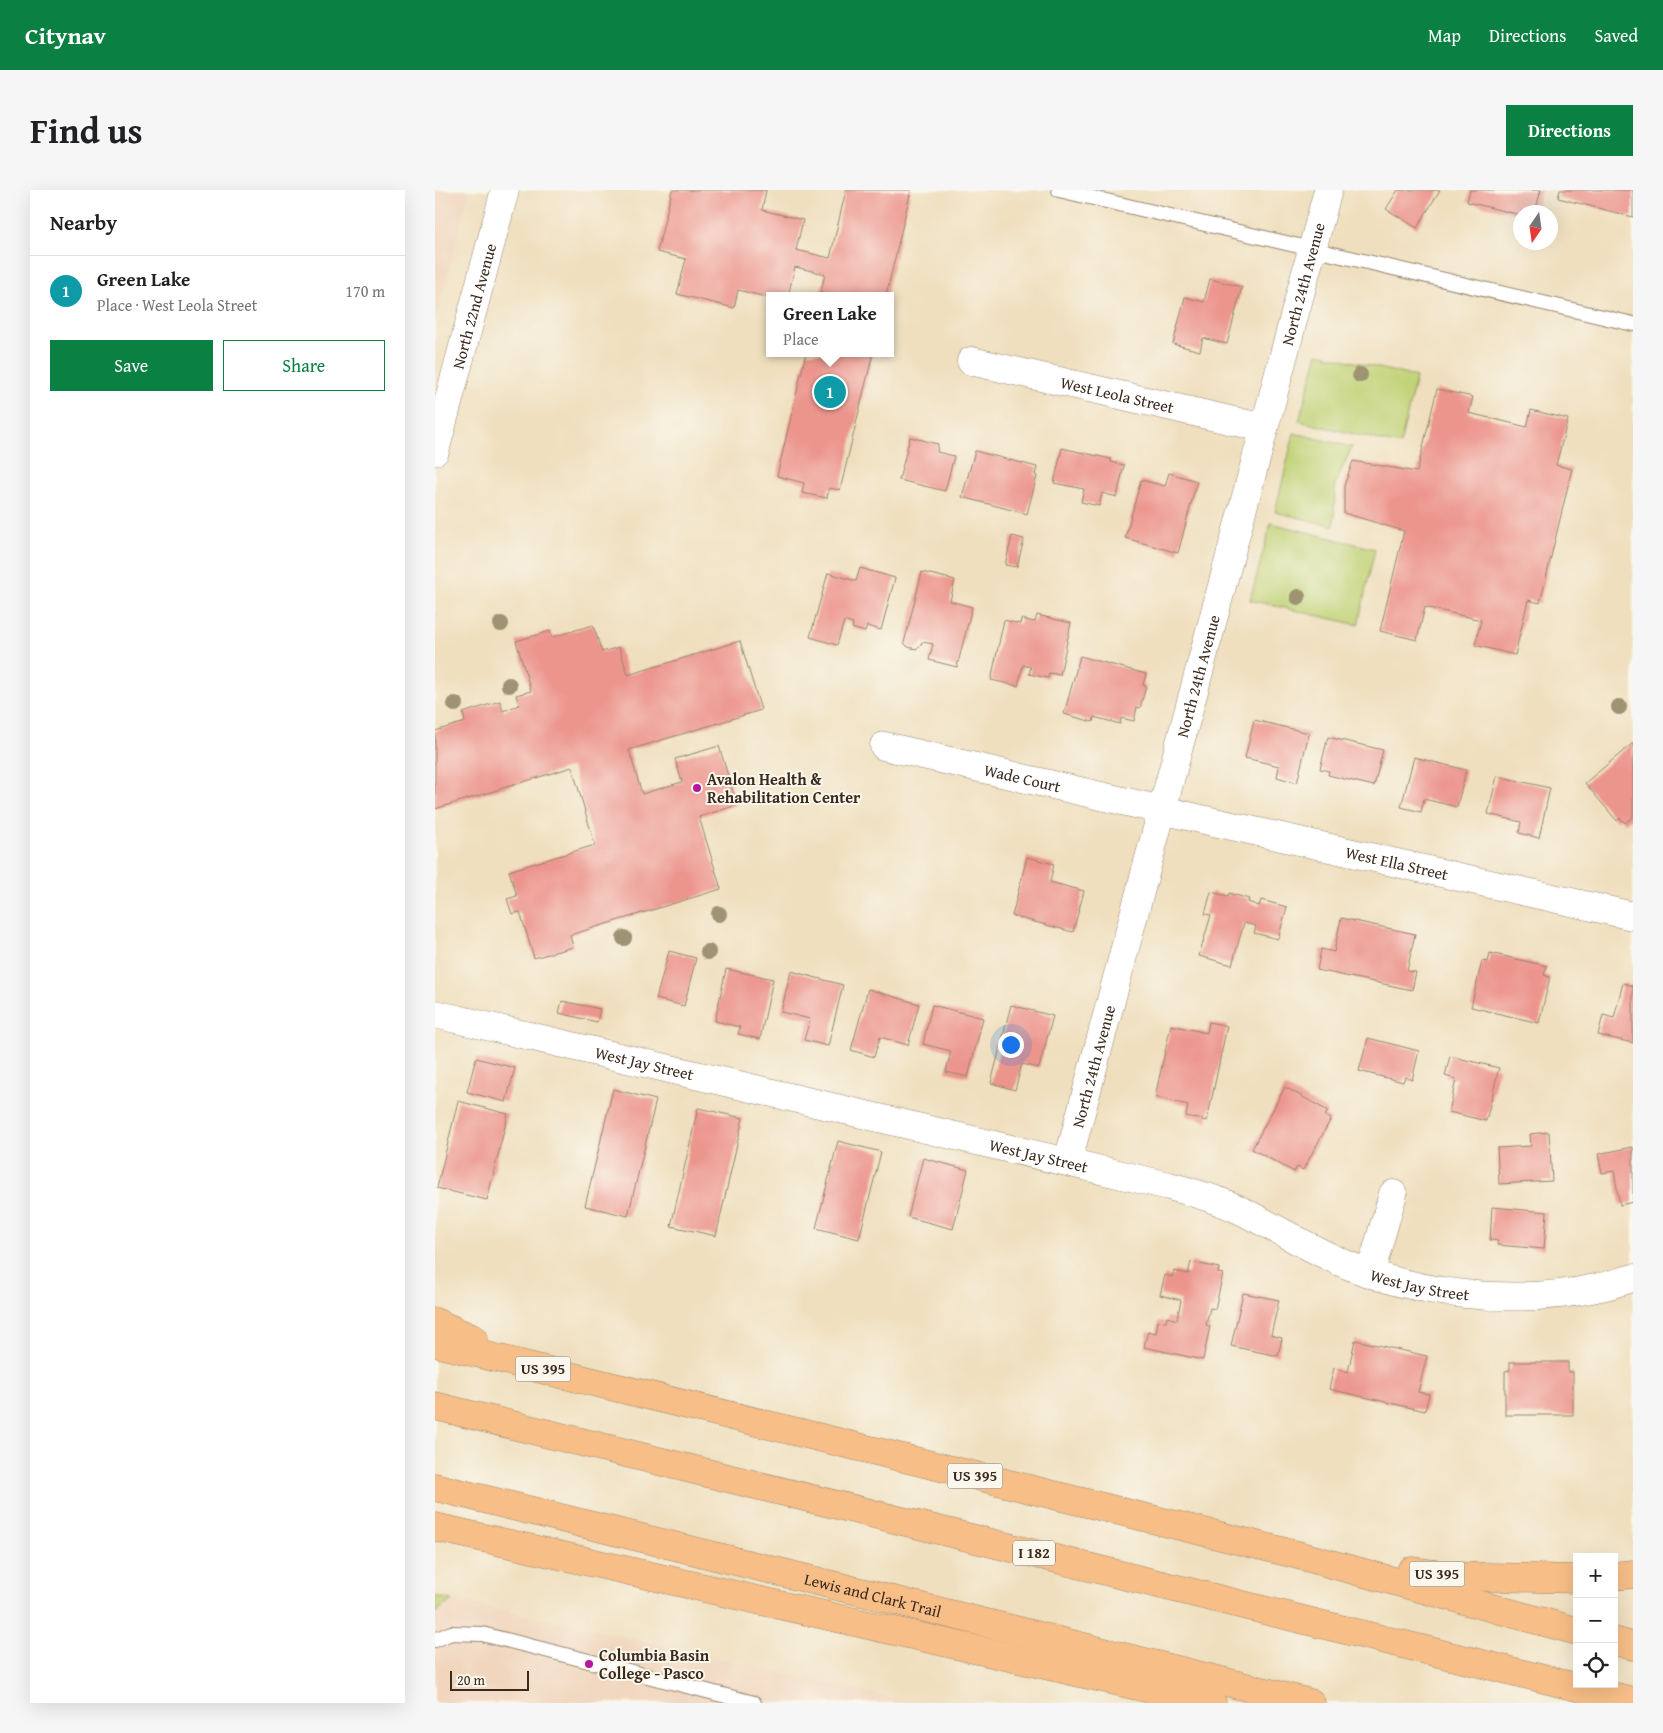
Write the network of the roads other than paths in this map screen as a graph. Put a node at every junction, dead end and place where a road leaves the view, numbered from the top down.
1 (505, 190) edge
2 (1059, 190) edge
3 (1328, 190) edge
4 (1313, 249) junction
5 (1633, 324) edge
6 (971, 361) dead end
7 (1264, 428) junction
8 (435, 450) edge
9 (884, 746) dead end
10 (1162, 809) junction
11 (1633, 916) edge
12 (435, 1014) edge
13 (1068, 1161) junction
14 (1393, 1194) dead end
15 (1370, 1274) junction
16 (1633, 1278) edge
17 (435, 1322) edge
18 (435, 1343) edge
19 (651, 1396) junction
20 (435, 1406) edge
21 (435, 1486) edge
22 (435, 1527) edge
23 (1298, 1555) junction
24 (1633, 1574) edge
25 (1618, 1576) edge
26 (1573, 1579) edge
27 (1573, 1630) edge
28 (435, 1640) edge
29 (1618, 1642) edge
30 (1633, 1646) edge
31 (1633, 1701) edge
32 (754, 1703) edge
33 (1211, 1703) edge
34 (1311, 1703) edge

1 - 8 street, North 22nd Avenue
2 - 4 lane
3 - 4 street, North 24th Avenue
4 - 5 lane
4 - 7 street, North 24th Avenue
6 - 7 street, West Leola Street
7 - 10 street, North 24th Avenue
9 - 10 street, Wade Court
10 - 11 street, West Ella Street
10 - 13 street, North 24th Avenue
12 - 13 street, West Jay Street
13 - 15 street, West Jay Street
14 - 15 street
15 - 16 street, West Jay Street
17 - 19 highway
18 - 19 highway, US 395
19 - 23 highway, US 395
20 - 31 highway, I 182
21 - 34 highway, Lewis and Clark Trail
22 - 33 highway
23 - 26 highway, US 395
23 - 27 highway
24 - 25 highway
28 - 32 lane
29 - 30 highway

